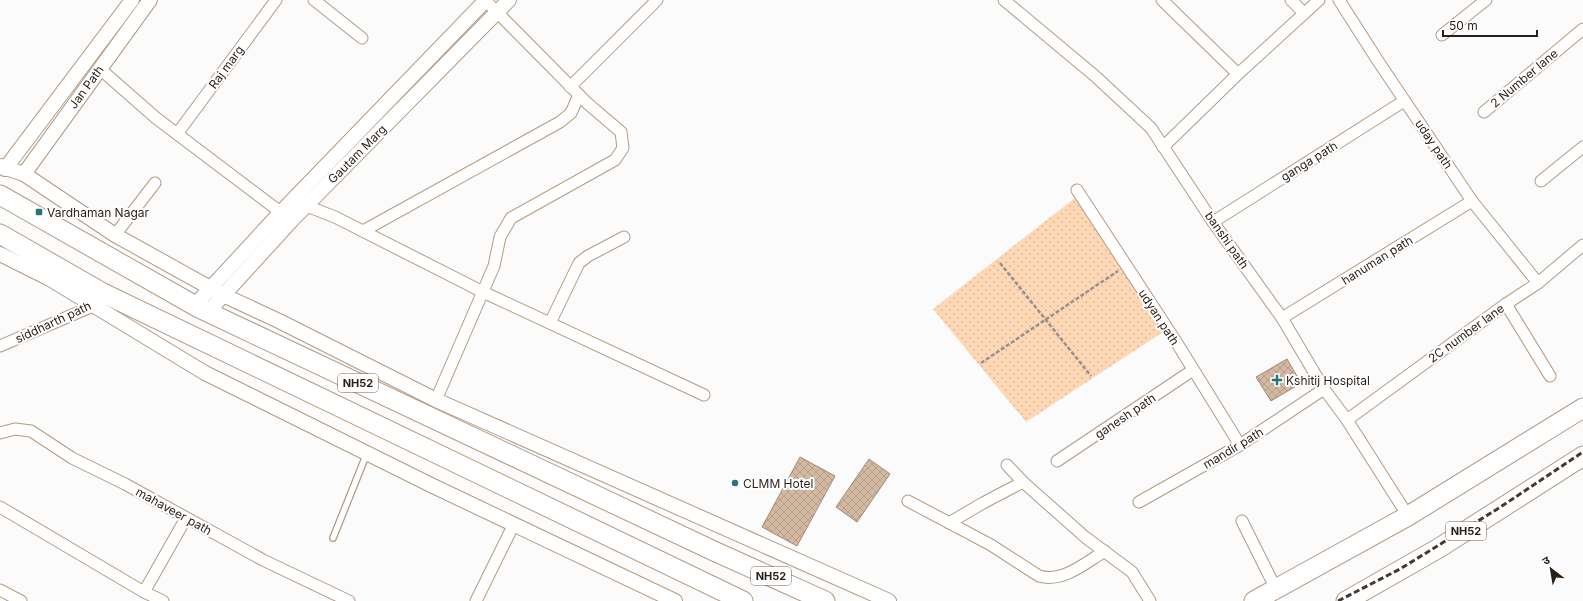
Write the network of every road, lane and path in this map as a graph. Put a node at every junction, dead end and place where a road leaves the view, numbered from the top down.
1 (132, 0) edge
2 (150, 0) edge
3 (276, 0) edge
4 (314, 0) edge
5 (486, 0) edge
6 (509, 0) edge
7 (657, 0) edge
8 (1004, 0) edge
9 (1162, 0) edge
10 (1290, 0) edge
11 (1319, 0) edge
12 (1339, 0) edge
13 (1486, 0) edge
14 (497, 13) junction
15 (1304, 13) junction
16 (1583, 29) edge
17 (1442, 35) dead end
18 (362, 38) dead end
19 (99, 68) junction
20 (1238, 74) junction
21 (570, 86) junction
22 (579, 95) junction
23 (1404, 101) junction
24 (1484, 112) dead end
25 (177, 134) junction
26 (1583, 146) edge
27 (1163, 147) junction
28 (2, 167) edge
29 (24, 174) junction
30 (1541, 181) dead end
31 (154, 183) dead end
32 (1077, 190) dead end
33 (0, 195) edge
34 (1472, 201) junction
35 (299, 203) junction
36 (286, 216) junction
37 (1213, 222) junction
38 (363, 231) junction
39 (0, 234) edge
40 (115, 235) junction
41 (624, 237) dead end
42 (1583, 245) edge
43 (0, 254) edge
44 (1000, 263) dead end
45 (1126, 265) junction
46 (1538, 283) junction
47 (217, 292) junction
48 (483, 292) junction
49 (98, 300) junction
50 (1506, 304) junction
51 (201, 309) junction
52 (1282, 318) junction
53 (1046, 320) junction
54 (550, 323) junction
55 (0, 346) edge
56 (981, 363) dead end
57 (1193, 370) junction
58 (1091, 376) dead end
59 (1550, 376) dead end
60 (1324, 389) junction
61 (704, 395) dead end
62 (436, 400) junction
63 (1583, 408) edge
64 (1347, 420) junction
65 (0, 433) edge
66 (1240, 445) junction
67 (367, 453) junction
68 (1583, 456) edge
69 (1057, 461) dead end
70 (1008, 465) dead end
71 (1023, 482) junction
72 (908, 501) dead end
73 (1139, 502) dead end
74 (0, 507) edge
75 (1408, 516) junction
76 (186, 518) junction
77 (1242, 521) dead end
78 (949, 523) junction
79 (514, 524) junction
80 (333, 538) dead end
81 (1105, 551) junction
82 (1276, 589) junction
83 (0, 590) edge
84 (144, 592) junction
85 (16, 600) edge
86 (163, 601) edge
87 (349, 601) edge
88 (476, 601) edge
89 (675, 601) edge
90 (743, 601) edge
91 (825, 601) edge
92 (889, 601) edge
93 (1150, 601) edge
94 (1254, 601) edge
95 (1346, 601) edge

1 - 28 street, Jan Path
2 - 19 street, Jan Path
3 - 25 street, Raj marg
4 - 18 street
5 - 14 street
5 - 35 street
6 - 14 street, Gautam Marg
7 - 21 street
8 - 27 street, banshi path
9 - 20 street
10 - 15 street
11 - 15 street
12 - 23 street, uday path
13 - 17 street
14 - 21 street
14 - 35 street, Gautam Marg
15 - 20 street
16 - 24 street, 2 Number lane
19 - 25 street
19 - 29 street, Jan Path
20 - 27 street
21 - 22 street
22 - 38 street
22 - 48 street
23 - 34 street, uday path
23 - 37 street, ganga path
25 - 36 street
26 - 30 street
27 - 37 street, banshi path
28 - 29 street
29 - 40 street
31 - 40 street
32 - 45 street, udyan path
33 - 51 highway, NH52
34 - 46 street, uday path
34 - 52 street, hanuman path
35 - 36 street, Gautam Marg
35 - 38 street
36 - 47 street, Gautam Marg
37 - 52 street, banshi path
38 - 48 street
39 - 49 highway, NH52
40 - 47 street
41 - 54 street
42 - 46 street, 2C number lane
43 - 49 street
44 - 53 path
45 - 53 path
45 - 57 street, udyan path
46 - 50 street, 2C number lane
47 - 51 street, Gautam Marg
47 - 62 street
48 - 54 street
48 - 62 street
49 - 55 street, siddharth path
49 - 67 street
49 - 90 highway, NH52
50 - 59 street
50 - 64 street, 2C number lane
51 - 91 highway, NH52
52 - 60 street, banshi path
53 - 56 path
53 - 58 path
54 - 61 street
57 - 66 street, udyan path
57 - 69 street, ganesh path
60 - 64 street, banshi path
60 - 66 street, mandir path
62 - 92 street
63 - 75 highway
64 - 75 street, banshi path
65 - 76 street, mahaveer path
66 - 73 street, mandir path
67 - 79 street
67 - 80 lane
68 - 95 highway, NH52
70 - 71 street
71 - 78 street
71 - 81 street
72 - 78 street
74 - 84 street
75 - 82 highway
76 - 84 street
76 - 87 street, mahaveer path
77 - 82 street
78 - 81 street
79 - 88 street
79 - 89 street
81 - 93 street
82 - 94 highway
83 - 85 street
84 - 86 street

